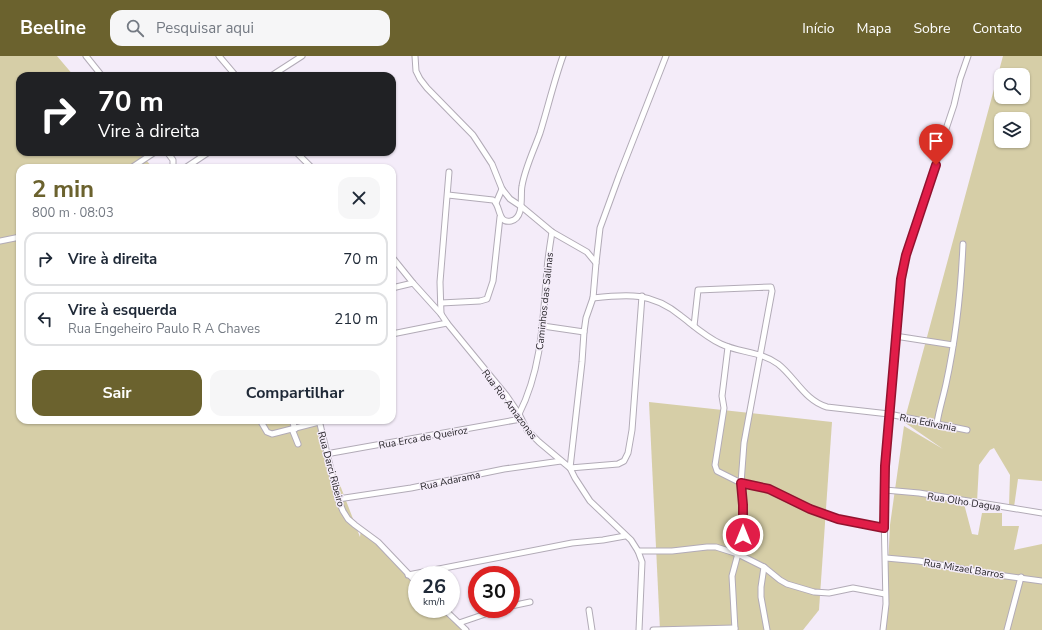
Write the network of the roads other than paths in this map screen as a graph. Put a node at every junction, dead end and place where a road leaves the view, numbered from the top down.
1 (86, 56) edge
2 (219, 56) edge
3 (302, 56) edge
4 (415, 56) edge
5 (563, 56) edge
6 (666, 56) edge
7 (968, 56) edge
8 (99, 72) edge
9 (233, 72) edge
10 (277, 72) edge
11 (149, 156) edge
12 (203, 156) edge
13 (300, 156) edge
14 (137, 164) edge
15 (191, 164) edge
16 (308, 164) edge
17 (449, 172) dead end
18 (502, 189) junction
19 (448, 195) junction
20 (496, 203) junction
21 (522, 207) junction
22 (500, 217) junction
23 (552, 232) junction
24 (16, 238) edge
25 (0, 241) edge
26 (963, 244) dead end
27 (396, 262) edge
28 (596, 263) junction
29 (413, 283) junction
30 (396, 287) edge
31 (642, 296) junction
32 (593, 298) junction
33 (441, 303) junction
34 (441, 314) junction
35 (447, 323) junction
36 (543, 326) junction
37 (694, 326) junction
38 (584, 332) junction
39 (396, 333) edge
40 (895, 336) junction
41 (953, 345) junction
42 (728, 347) junction
43 (760, 354) junction
44 (889, 414) junction
45 (520, 417) junction
46 (937, 423) junction
47 (263, 424) edge
48 (293, 424) edge
49 (310, 424) edge
50 (320, 424) edge
51 (294, 429) junction
52 (967, 430) dead end
53 (298, 444) dead end
54 (326, 454) junction
55 (561, 461) junction
56 (570, 468) junction
57 (741, 483) junction
58 (885, 490) junction
59 (338, 499) junction
60 (1042, 513) edge
61 (884, 528) junction
62 (624, 536) junction
63 (638, 551) junction
64 (738, 554) junction
65 (886, 558) junction
66 (454, 566) edge
67 (764, 567) junction
68 (408, 575) edge
69 (1021, 577) junction
70 (1042, 581) edge
71 (885, 594) junction
72 (530, 602) dead end
73 (520, 604) edge
74 (589, 610) dead end
75 (454, 618) edge
76 (474, 618) edge
77 (459, 623) junction
78 (735, 629) edge
79 (466, 630) edge
80 (592, 630) edge
81 (639, 630) edge
82 (653, 630) edge
83 (767, 630) edge
84 (883, 630) edge
85 (1007, 630) edge

1 - 8 street
2 - 9 street
3 - 10 street
4 - 18 street
5 - 21 street
6 - 28 street
7 - 40 street
11 - 14 street
12 - 15 street
13 - 16 street
17 - 19 street
18 - 20 street
18 - 21 street
19 - 20 street
19 - 33 street
20 - 22 street
21 - 22 street
21 - 23 street
22 - 33 street
23 - 28 street
23 - 36 street, Caminhos das Salinas
24 - 25 street
26 - 41 street
27 - 29 street, Rua Rio Amazonas
28 - 32 street
29 - 30 street
29 - 34 street, Rua Rio Amazonas
31 - 32 street, Rua Edivania
31 - 37 street, Rua Edivania
31 - 56 street
32 - 38 street
33 - 34 street
34 - 35 street, Rua Rio Amazonas
35 - 39 street
35 - 45 street, Rua Rio Amazonas
36 - 38 street
36 - 45 street, Caminhos das Salinas
37 - 42 street, Rua Edivania
37 - 43 street
38 - 56 street
40 - 41 street
40 - 44 street
41 - 46 street
42 - 43 street, Rua Edivania
42 - 57 street
43 - 44 street, Rua Edivania
43 - 57 street
44 - 46 street, Rua Edivania
44 - 58 street
45 - 54 street, Rua Erca de Queiroz
45 - 55 street, Rua Rio Amazonas
46 - 52 street, Rua Edivania
47 - 51 street
48 - 51 street
49 - 51 street
50 - 54 street, Rua Darci Ribeiro
51 - 53 street
54 - 59 street, Rua Darci Ribeiro
55 - 56 street, Rua Rio Amazonas
55 - 59 street, Rua Adarama
56 - 62 street, Rua Rio Amazonas
57 - 61 street
57 - 64 street
58 - 60 street, Rua Olho Dagua
58 - 61 street
59 - 68 street, Rua Darci Ribeiro
61 - 65 street
62 - 63 street, Rua Rio Amazonas
62 - 66 street
63 - 64 street
63 - 81 street
64 - 67 street
64 - 78 street
65 - 69 street, Rua Mizael Barros
65 - 71 street
67 - 71 street
67 - 83 street
69 - 70 street, Rua Mizael Barros
69 - 85 street
71 - 84 street
72 - 73 street
74 - 80 street
75 - 77 street
76 - 77 street
77 - 79 street
78 - 82 street

